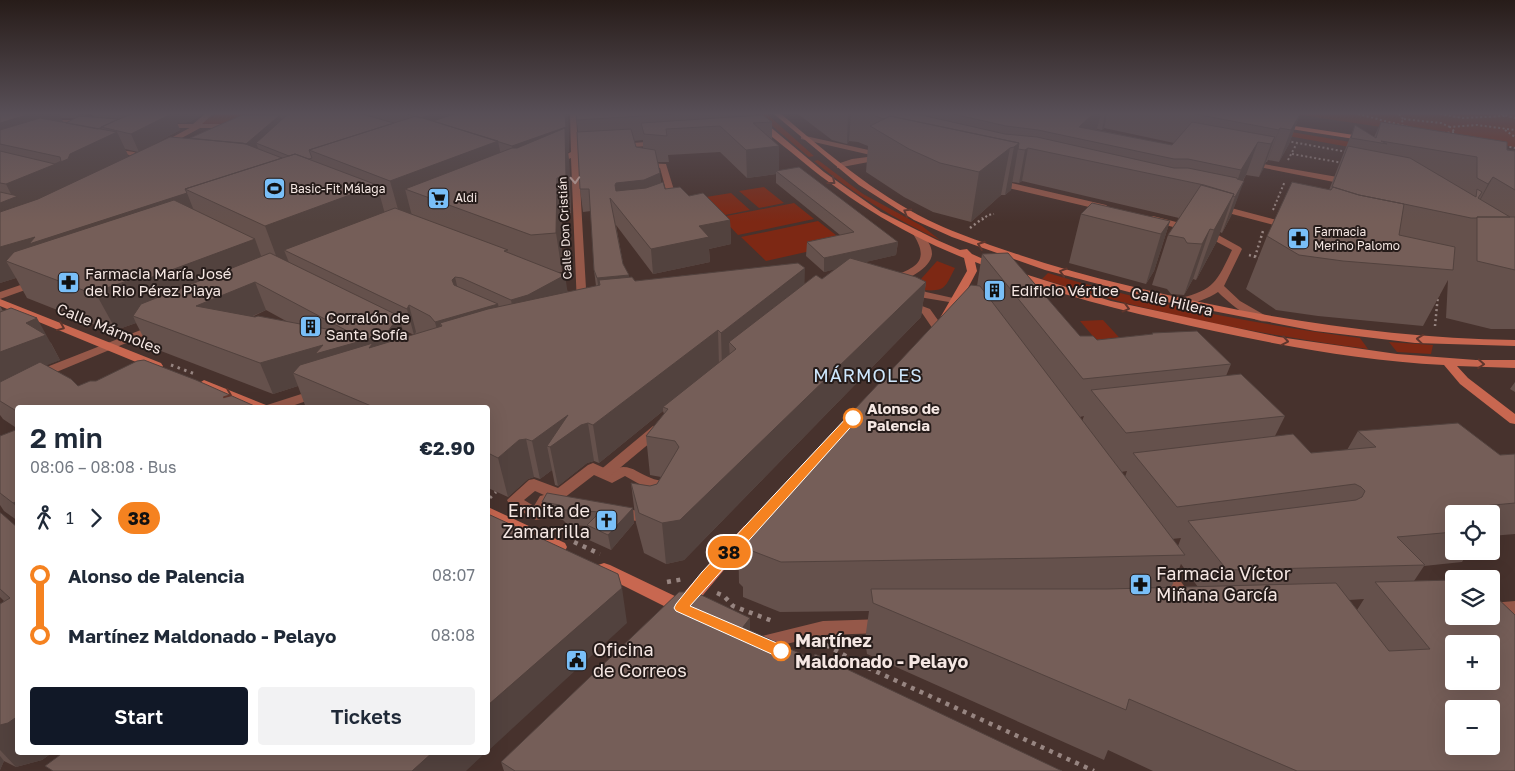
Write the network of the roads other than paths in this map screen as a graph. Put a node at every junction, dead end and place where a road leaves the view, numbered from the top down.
1 (110, 150) edge
2 (577, 150) joint
3 (638, 150) edge
4 (793, 150) edge
5 (820, 150) edge
6 (859, 150) edge
7 (1240, 161) edge
8 (124, 164) edge
9 (547, 166) edge
10 (840, 166) junction
11 (988, 180) edge
12 (1353, 183) edge
13 (654, 203) edge
14 (1209, 205) edge
15 (1115, 210) edge
16 (1143, 216) edge
17 (1295, 228) edge
18 (918, 234) junction
19 (950, 234) junction
20 (968, 256) junction
21 (972, 271) junction
22 (908, 274) junction
23 (1020, 276) junction
24 (50, 278) edge
25 (877, 282) edge
26 (1219, 287) junction
27 (0, 296) edge
28 (894, 299) edge
29 (956, 299) junction
30 (0, 302) edge
31 (1178, 302) junction
32 (583, 312) edge
33 (974, 313) edge
34 (1264, 319) junction
35 (43, 320) junction
36 (168, 322) edge
37 (26, 326) edge
38 (936, 334) joint
39 (1515, 343) edge
40 (1466, 344) junction
41 (109, 346) junction
42 (1447, 362) junction
43 (1515, 364) edge
44 (168, 370) edge
45 (28, 379) edge
46 (190, 379) edge
47 (329, 390) edge
48 (249, 405) edge
49 (282, 405) edge
50 (1515, 420) edge
51 (664, 424) edge
52 (604, 474) junction
53 (490, 513) edge
54 (760, 518) edge
55 (573, 554) edge
56 (1154, 557) edge
57 (590, 563) edge
58 (1515, 608) edge
59 (1500, 609) edge
60 (1192, 610) edge
61 (675, 613) junction
62 (698, 616) edge
63 (898, 626) edge
64 (744, 635) edge
65 (762, 643) junction
66 (785, 653) edge

1 - 8 street
2 - 9 street
2 -> 32 street, Calle Don Cristián
3 - 13 street
4 -> 18 main road, Calle Hilera
5 - 10 main road, Calle Hilera
6 - 10 street
7 - 12 street
19 -> 10 main road, Calle Hilera
11 - 15 street
14 - 17 street
16 - 26 street
18 - 20 main road, Calle Hilera
18 - 22 street
19 - 20 main road
31 -> 19 main road, Calle Hilera
20 - 21 main road
20 - 23 main road, Calle Hilera
21 - 23 main road
21 - 29 main road
22 - 25 street
22 - 29 street
23 -> 42 main road, Calle Hilera
24 - 27 street
26 - 31 street
26 - 34 street
28 - 38 street
29 - 33 street
29 - 38 main road
30 - 35 main road, Calle Mármoles
31 - 34 main road, Calle Hilera
40 -> 34 main road, Calle Hilera
35 - 37 street
35 -> 41 main road, Calle Mármoles
36 - 41 street
39 - 40 main road, Calle Hilera
40 - 42 main road
41 - 44 main road, Calle Mármoles
41 - 45 street
42 -> 43 main road, Calle Hilera
42 - 50 main road
46 -> 48 main road
47 - 49 street
51 - 52 street
52 - 52 street
53 - 55 main road
54 - 61 main road
56 - 60 street
57 - 61 main road
58 - 59 street
61 - 62 main road
63 - 65 street
64 - 65 main road
65 - 66 main road

